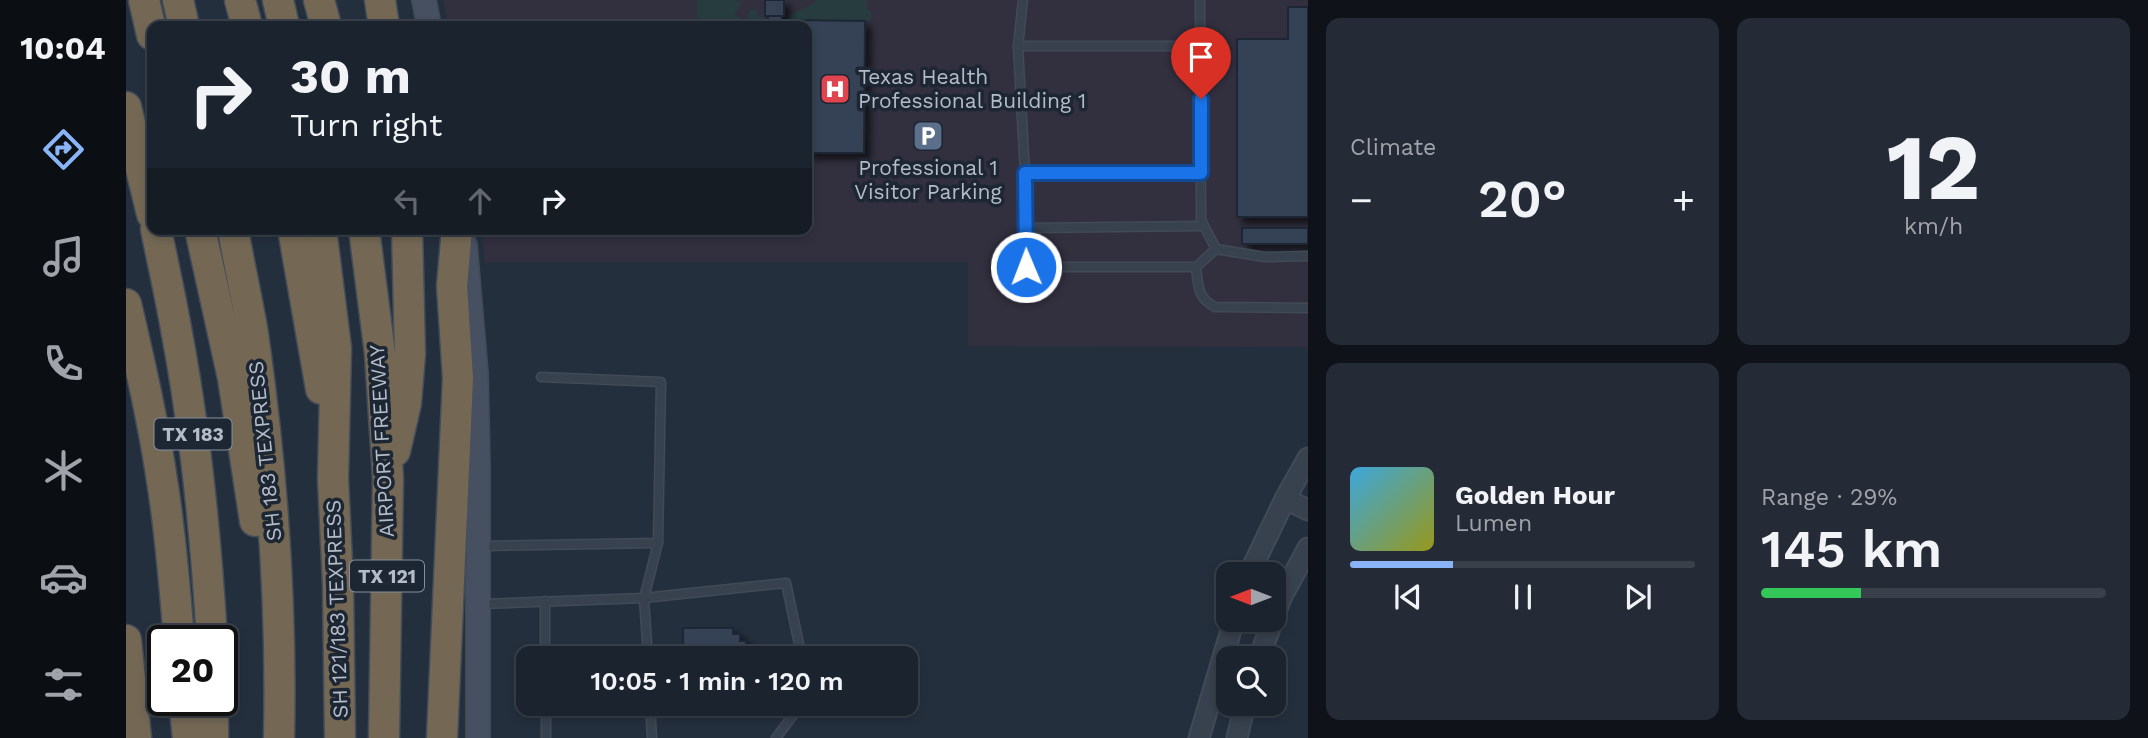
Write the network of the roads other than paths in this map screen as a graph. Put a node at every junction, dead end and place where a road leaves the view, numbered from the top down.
1 (144, 0) edge
2 (178, 0) edge
3 (240, 0) edge
4 (278, 0) edge
5 (319, 0) edge
6 (380, 0) edge
7 (424, 0) edge
8 (1023, 0) edge
9 (1200, 0) edge
10 (149, 21) edge
11 (183, 21) edge
12 (246, 21) edge
13 (283, 21) edge
14 (325, 21) edge
15 (383, 21) edge
16 (428, 21) edge
17 (1018, 46) junction
18 (1200, 46) junction
19 (126, 107) edge
20 (1025, 173) junction
21 (1201, 173) junction
22 (147, 193) edge
23 (1204, 226) junction
24 (1025, 228) junction
25 (157, 235) edge
26 (202, 235) edge
27 (234, 235) edge
28 (294, 235) edge
29 (322, 235) edge
30 (365, 235) edge
31 (407, 235) edge
32 (457, 235) edge
33 (464, 235) edge
34 (1216, 248) junction
35 (1308, 256) edge
36 (1195, 267) junction
37 (126, 303) edge
38 (1308, 308) edge
39 (541, 377) dead end
40 (1308, 458) edge
41 (388, 478) junction
42 (333, 479) junction
43 (1285, 499) junction
44 (1308, 510) edge
45 (658, 543) junction
46 (478, 546) junction
47 (1308, 548) edge
48 (1255, 562) edge
49 (1286, 589) edge
50 (644, 598) junction
51 (545, 601) junction
52 (479, 604) junction
53 (178, 625) edge
54 (211, 625) edge
55 (1230, 632) edge
56 (126, 640) edge
57 (545, 646) edge
58 (647, 646) edge
59 (799, 646) edge
60 (280, 674) junction
61 (186, 716) edge
62 (213, 716) edge
63 (546, 716) edge
64 (651, 716) edge
65 (792, 716) edge
66 (1242, 716) edge
67 (135, 738) edge
68 (188, 738) edge
69 (213, 738) edge
70 (279, 738) edge
71 (340, 738) edge
72 (384, 738) edge
73 (442, 738) edge
74 (478, 738) edge
75 (546, 738) edge
76 (652, 738) edge
77 (776, 738) edge
78 (1199, 738) edge
79 (1237, 738) edge

1 - 10 highway
2 - 11 highway
3 - 12 highway
4 - 13 highway
5 - 14 highway
6 - 15 highway
7 - 16 main road
8 - 17 lane
9 - 18 lane
17 - 18 lane
17 - 20 lane
18 - 21 lane
19 - 22 highway
20 - 21 lane
20 - 24 lane
21 - 23 lane
23 - 24 lane
23 - 34 lane
24 - 36 lane
25 - 54 highway, TX 183
26 - 60 highway
27 - 60 highway, SH 183 TEXPRESS
28 - 42 highway
29 - 42 highway
30 - 41 highway, AIRPORT FREEWAY
31 - 41 highway
32 - 73 highway
33 - 46 main road
34 - 35 lane
34 - 36 lane
36 - 38 lane
37 - 53 highway
39 - 45 lane
40 - 43 street
41 - 72 highway, AIRPORT FREEWAY / TX 121
42 - 71 highway, SH 121/183 TEXPRESS
43 - 44 street
43 - 48 street
45 - 46 lane
45 - 50 lane
46 - 52 main road
47 - 49 street
50 - 51 lane
50 - 58 lane
50 - 59 lane
51 - 52 lane
51 - 57 lane
52 - 74 main road
55 - 78 street
56 - 67 highway
60 - 70 highway
61 - 68 highway
62 - 69 highway
63 - 75 lane
64 - 76 lane
65 - 77 lane
66 - 79 street

